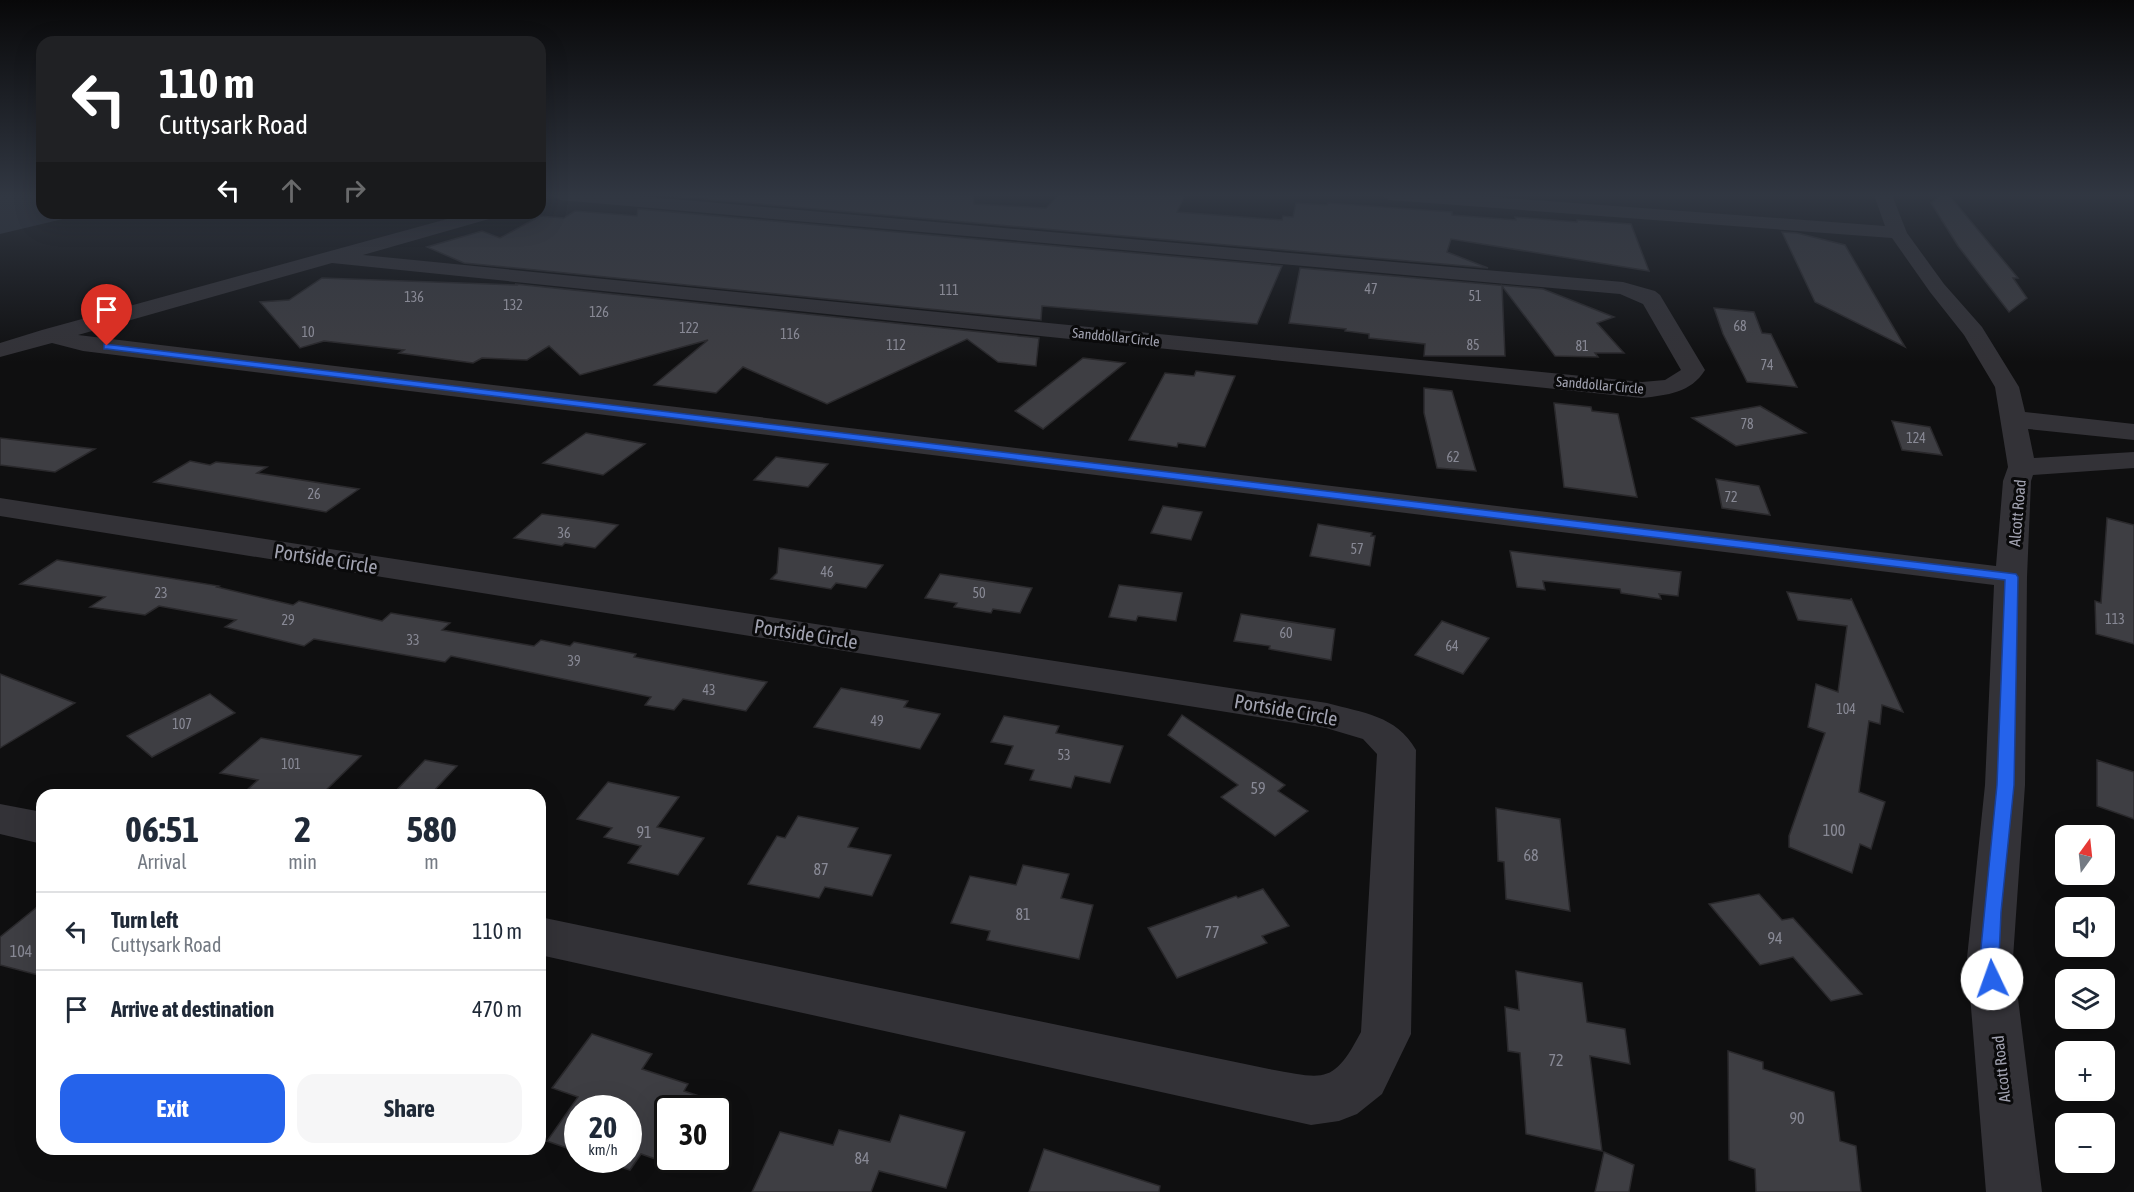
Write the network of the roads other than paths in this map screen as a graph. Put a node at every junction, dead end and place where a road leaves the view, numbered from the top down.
1 (351, 251) edge
2 (1196, 251) edge
3 (1909, 251) edge
4 (327, 257) junction
5 (50, 335) junction
6 (0, 350) edge
7 (2012, 419) junction
8 (2134, 432) edge
9 (2134, 460) edge
10 (2022, 467) junction
11 (0, 507) edge
12 (2011, 577) junction
13 (0, 819) edge
14 (36, 827) edge
15 (546, 937) edge
16 (2014, 1192) edge

1 - 4 street
2 - 4 street, Sanddollar Circle
3 - 7 street, Alcott Road
4 - 5 street
5 - 6 street
5 - 12 street
7 - 8 street
7 - 10 street, Alcott Road
9 - 10 street
10 - 12 street, Alcott Road
11 - 15 street, Portside Circle
12 - 16 street, Alcott Road
13 - 14 street

